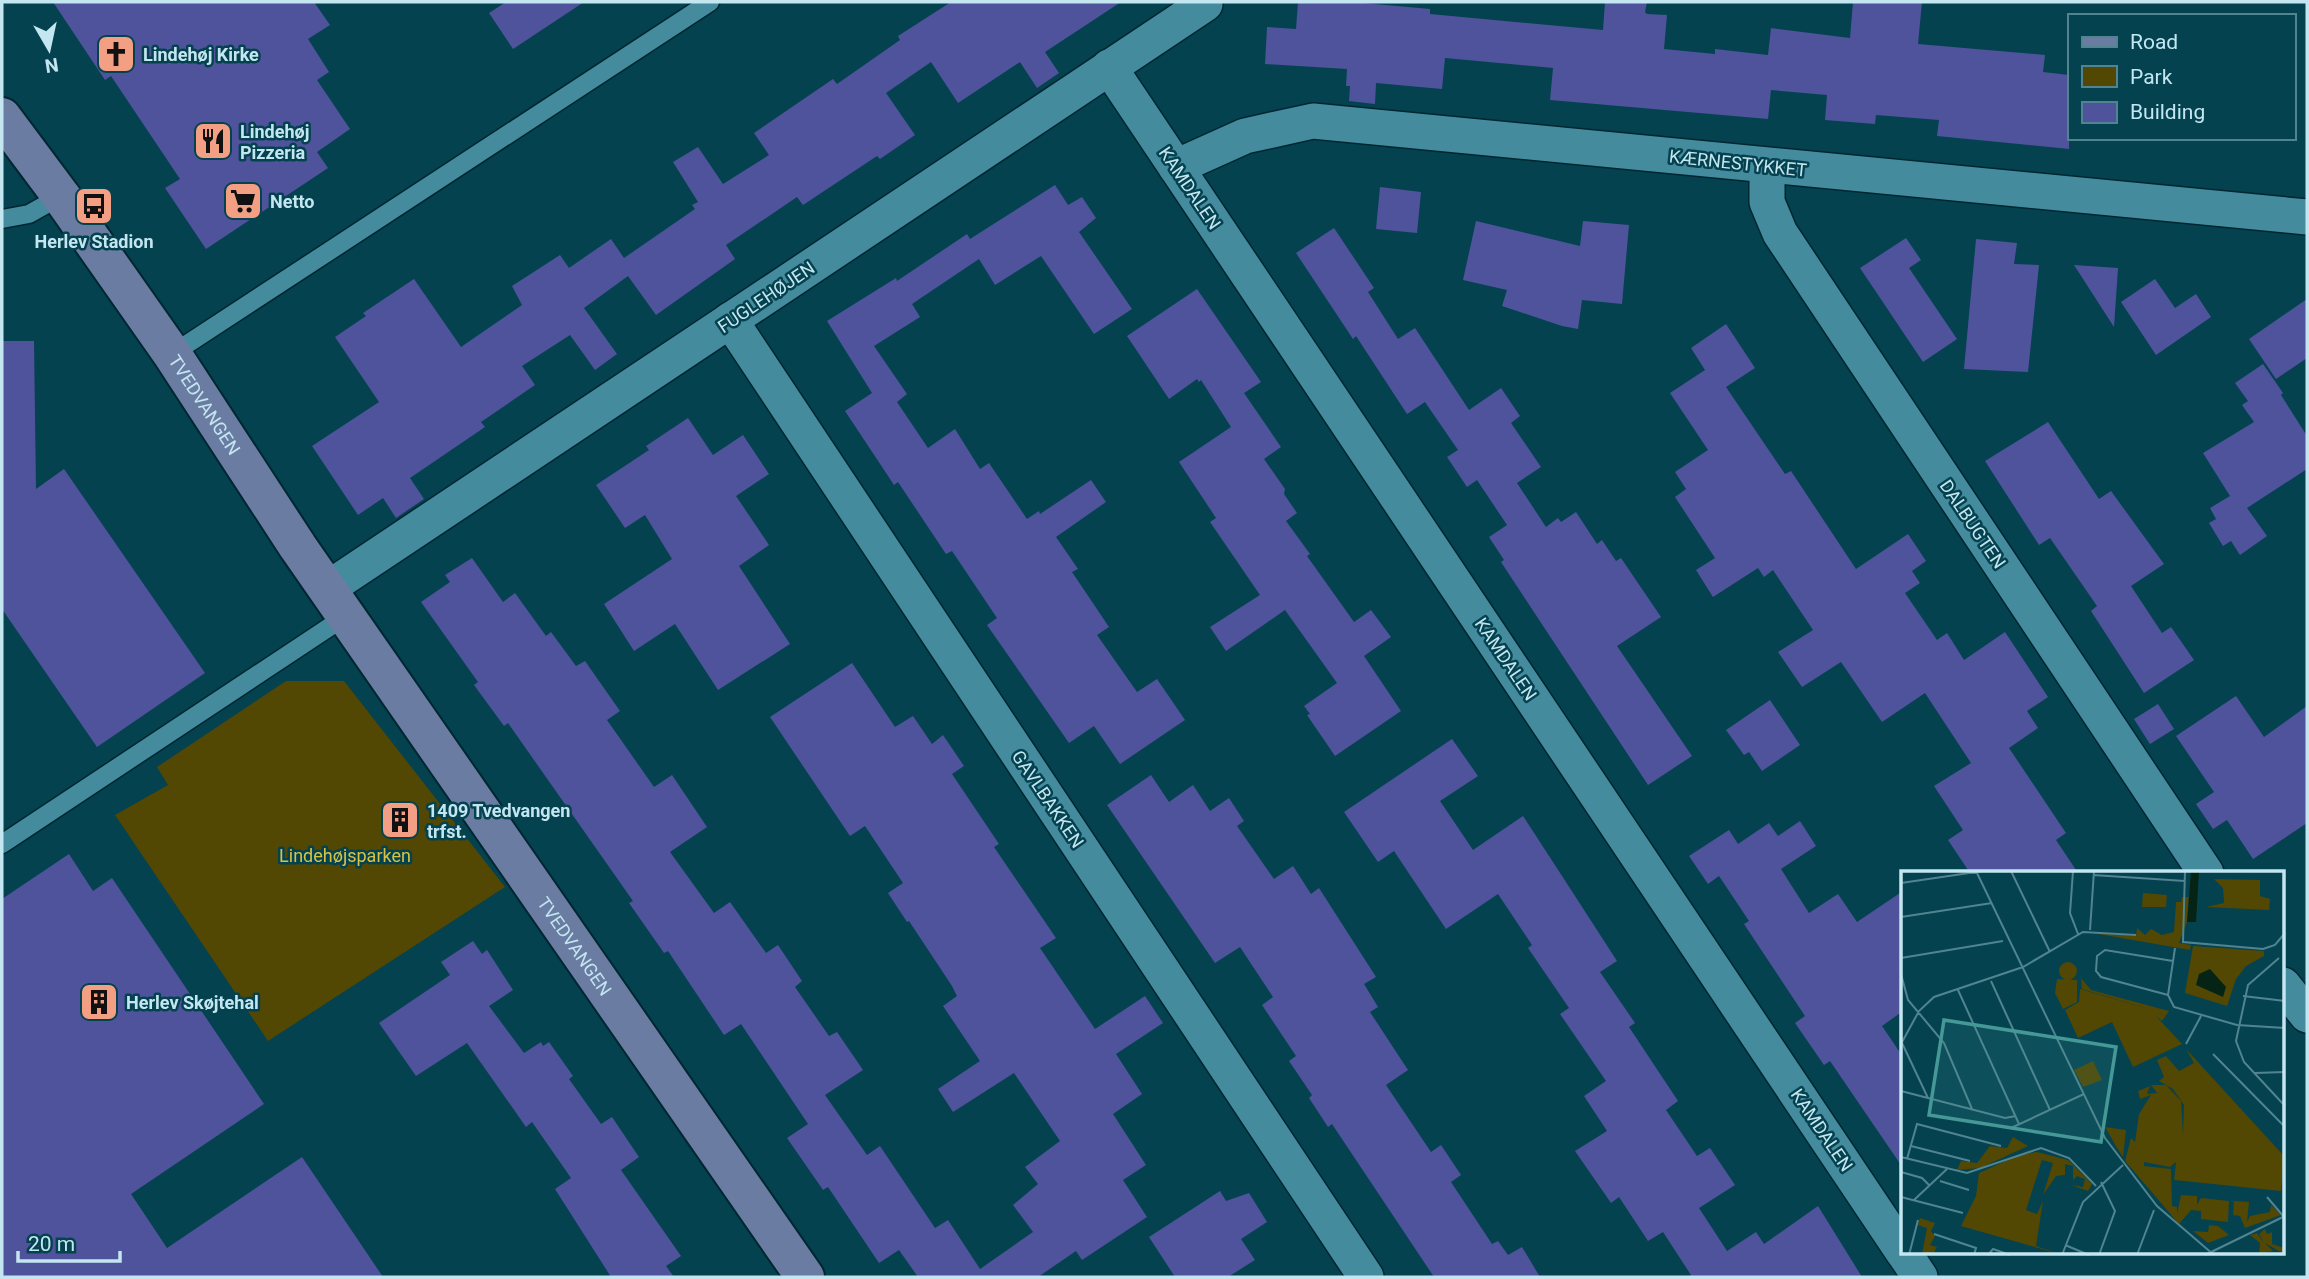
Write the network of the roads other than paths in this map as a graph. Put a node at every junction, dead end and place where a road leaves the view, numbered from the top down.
1 (710, 2) edge
2 (1205, 4) dead end
3 (1109, 67) junction
4 (2, 117) edge
5 (1767, 166) junction
6 (1176, 167) junction
7 (61, 196) junction
8 (2307, 217) edge
9 (2, 219) edge
10 (730, 320) junction
11 (172, 354) junction
12 (337, 602) junction
13 (2, 844) edge
14 (2205, 871) edge
15 (2284, 986) edge
16 (2307, 1014) edge
17 (1901, 1249) edge
18 (1904, 1254) edge
19 (805, 1277) edge
20 (1366, 1277) edge
21 (1920, 1277) edge

1 - 11 lane
2 - 3 street, FUGLEHØJEN
3 - 6 street, KAMDALEN
3 - 10 street, FUGLEHØJEN
4 - 7 street, TVEDVANGEN
5 - 6 street, KÆRNESTYKKET
5 - 8 street, KÆRNESTYKKET
5 - 14 street, DALBUGTEN
6 - 17 street, KAMDALEN
7 - 9 lane
7 - 11 street, TVEDVANGEN
10 - 12 street, FUGLEHØJEN
10 - 20 street, GAVLBAKKEN
11 - 12 street, TVEDVANGEN
12 - 13 lane
12 - 19 street, TVEDVANGEN
15 - 16 street
18 - 21 street, KAMDALEN

